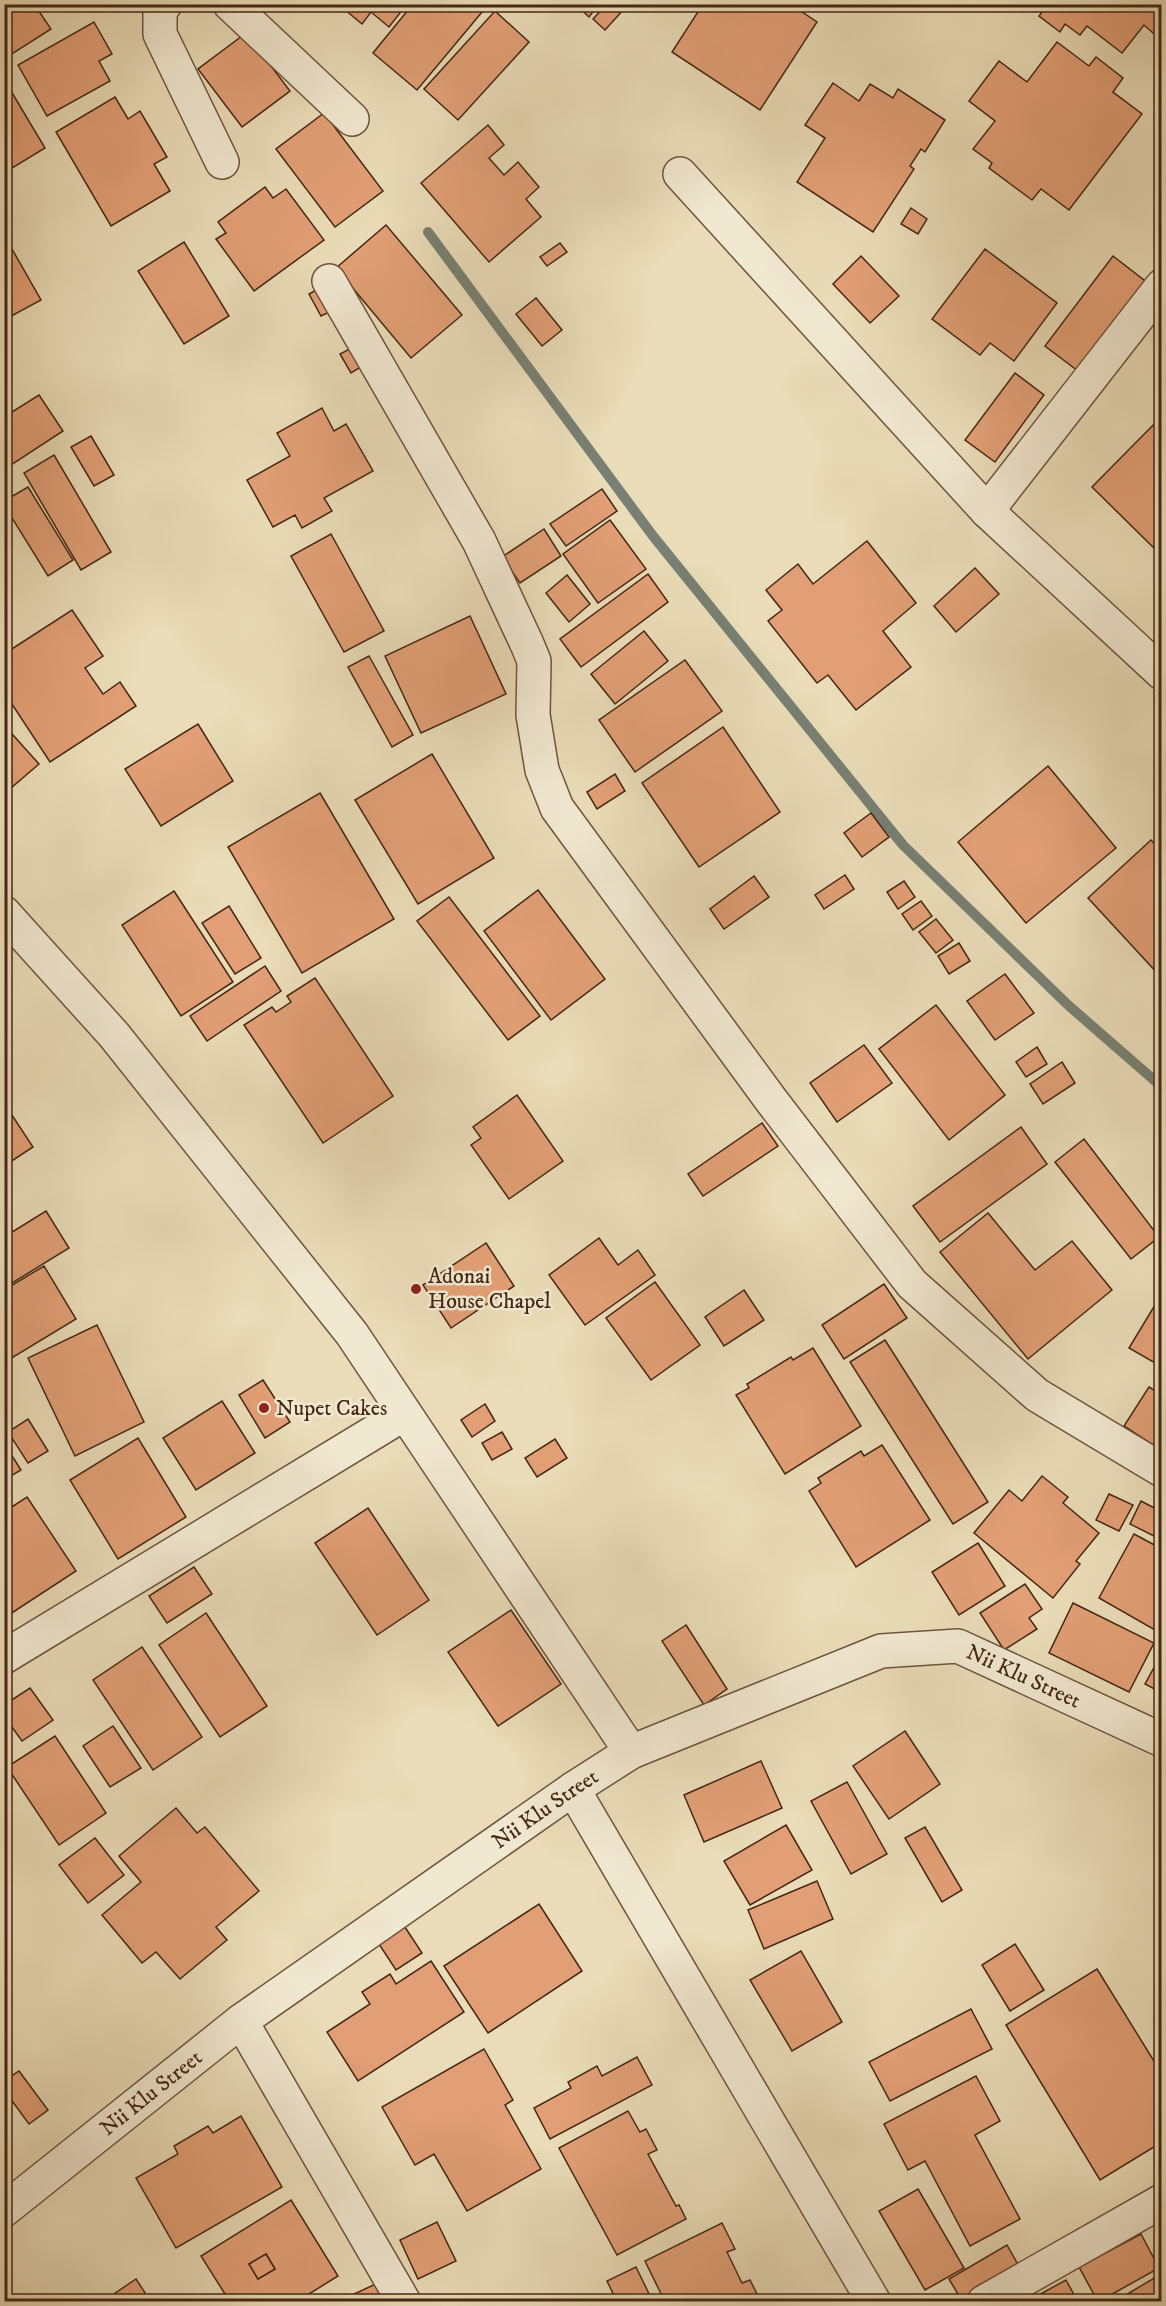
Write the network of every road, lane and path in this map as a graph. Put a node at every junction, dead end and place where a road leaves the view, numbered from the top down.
1 (165, 4) edge
2 (230, 4) edge
3 (352, 119) dead end
4 (222, 162) dead end
5 (680, 174) dead end
6 (329, 281) dead end
7 (1161, 286) edge
8 (987, 511) junction
9 (1161, 673) edge
10 (4, 913) edge
11 (404, 1414) junction
12 (1161, 1470) edge
13 (4, 1657) edge
14 (1161, 1740) edge
15 (631, 1752) junction
16 (573, 1789) junction
17 (241, 2021) junction
18 (1161, 2201) edge
19 (4, 2210) edge
20 (404, 2301) edge
21 (874, 2301) edge
22 (984, 2301) edge

1 - 4 street
2 - 3 street
5 - 8 street
6 - 12 street
7 - 8 street
8 - 9 street
10 - 11 street
11 - 13 street
11 - 15 street
14 - 15 street, Nii Klu Street
15 - 16 street, Nii Klu Street
16 - 17 street, Nii Klu Street
16 - 21 street
17 - 19 street, Nii Klu Street
17 - 20 street
18 - 22 street

